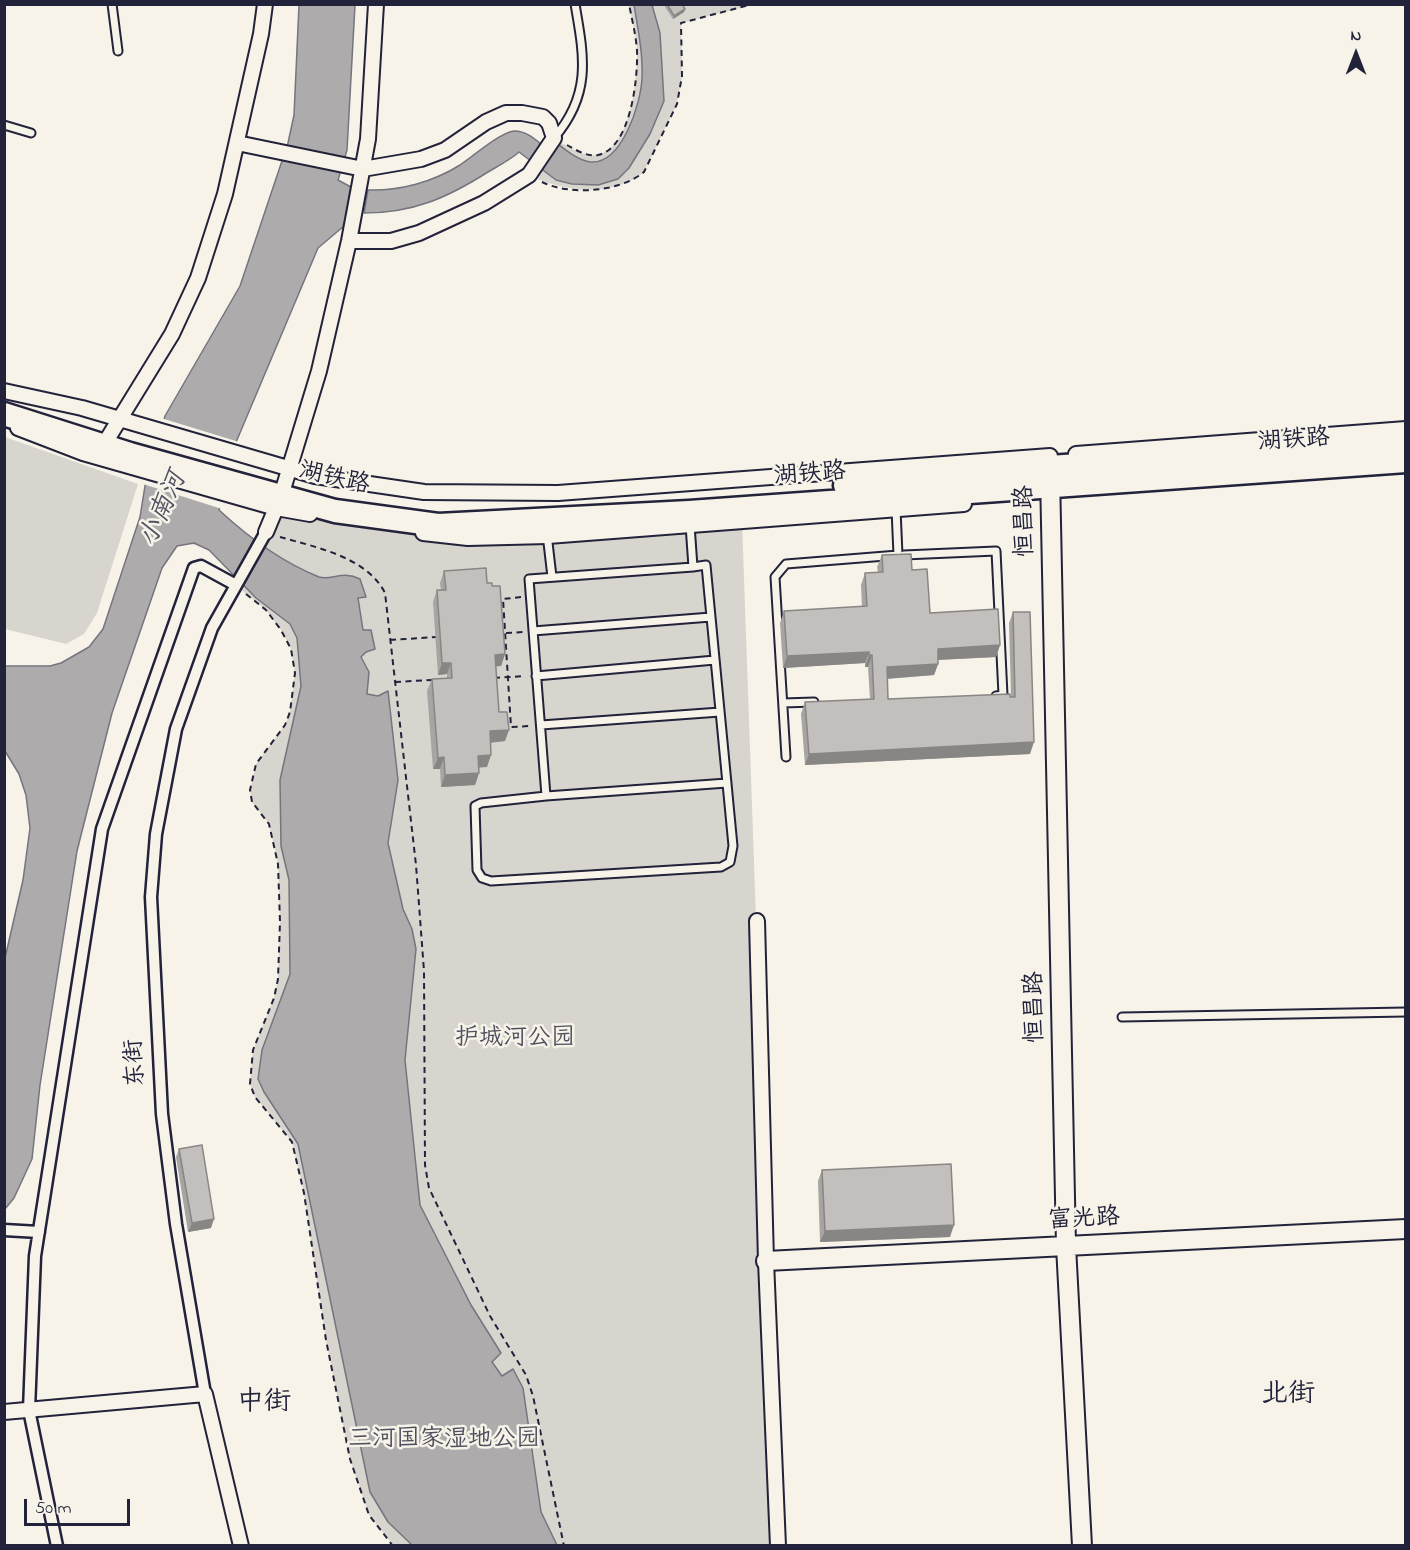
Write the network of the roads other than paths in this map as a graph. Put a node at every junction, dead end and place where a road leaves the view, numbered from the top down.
1 (112, 4) edge
2 (264, 4) edge
3 (376, 4) edge
4 (575, 4) edge
5 (118, 51) dead end
6 (4, 125) edge
7 (31, 133) dead end
8 (554, 138) junction
9 (237, 143) junction
10 (363, 169) junction
11 (350, 241) junction
12 (4, 391) edge
13 (4, 406) edge
14 (4, 414) edge
15 (120, 419) junction
16 (4, 422) edge
17 (1406, 429) edge
18 (108, 438) junction
19 (1406, 442) edge
20 (130, 455) junction
21 (1406, 461) edge
22 (1406, 471) edge
23 (231, 476) junction
24 (1050, 484) junction
25 (283, 490) junction
26 (896, 503) junction
27 (689, 514) junction
28 (546, 521) junction
29 (266, 532) joint
30 (898, 555) junction
31 (693, 567) junction
32 (552, 577) junction
33 (234, 584) junction
34 (711, 617) junction
35 (533, 631) junction
36 (715, 660) junction
37 (537, 676) junction
38 (991, 696) edge
39 (818, 702) edge
40 (783, 703) junction
41 (720, 712) junction
42 (541, 725) junction
43 (786, 757) dead end
44 (727, 783) junction
45 (546, 796) junction
46 (757, 921) dead end
47 (1406, 1012) edge
48 (1122, 1017) dead end
49 (1406, 1228) edge
50 (4, 1230) edge
51 (39, 1232) junction
52 (1066, 1246) junction
53 (766, 1261) junction
54 (205, 1394) junction
55 (29, 1410) junction
56 (4, 1412) edge
57 (57, 1545) edge
58 (241, 1545) edge
59 (778, 1545) edge
60 (1082, 1545) edge

1 - 5 lane
2 - 9 street
3 - 10 street
4 - 8 lane
6 - 7 lane
8 - 10 street
8 - 11 street
9 - 10 street
9 - 15 street
10 - 11 street
11 - 25 street
12 - 15 street
13 - 18 main road
14 - 20 main road
15 - 18 street
15 - 23 street
16 - 20 street
17 - 25 street
18 - 20 main road
19 - 24 main road, 湖铁路
20 - 23 main road, 湖铁路
21 - 24 main road, 湖铁路
22 - 24 street
23 - 25 main road, 湖铁路
23 - 25 street
24 - 26 main road, 湖铁路
24 - 28 main road, 湖铁路
24 - 52 street, 恒昌路
25 - 28 main road, 湖铁路
25 - 29 street
26 - 27 main road, 湖铁路
26 - 30 lane
27 - 28 main road, 湖铁路
27 - 31 lane
28 - 32 lane
29 - 33 street, 东街
30 - 38 lane
30 - 40 lane
31 - 32 lane
31 - 34 lane
32 - 35 lane
33 - 51 street
33 - 54 street, 东街
34 - 35 lane
34 - 36 lane
35 - 37 lane
36 - 37 lane
36 - 41 lane
37 - 42 lane
39 - 40 lane
40 - 43 lane
41 - 42 lane
41 - 44 lane
42 - 45 lane
44 - 45 lane
44 - 45 lane
46 - 53 street
47 - 48 lane
49 - 52 street, 富光路
50 - 51 street
51 - 55 street
52 - 53 street, 富光路
52 - 60 street, 恒昌路
53 - 59 street
54 - 55 street
54 - 58 street, 东街
55 - 56 street
55 - 57 street

